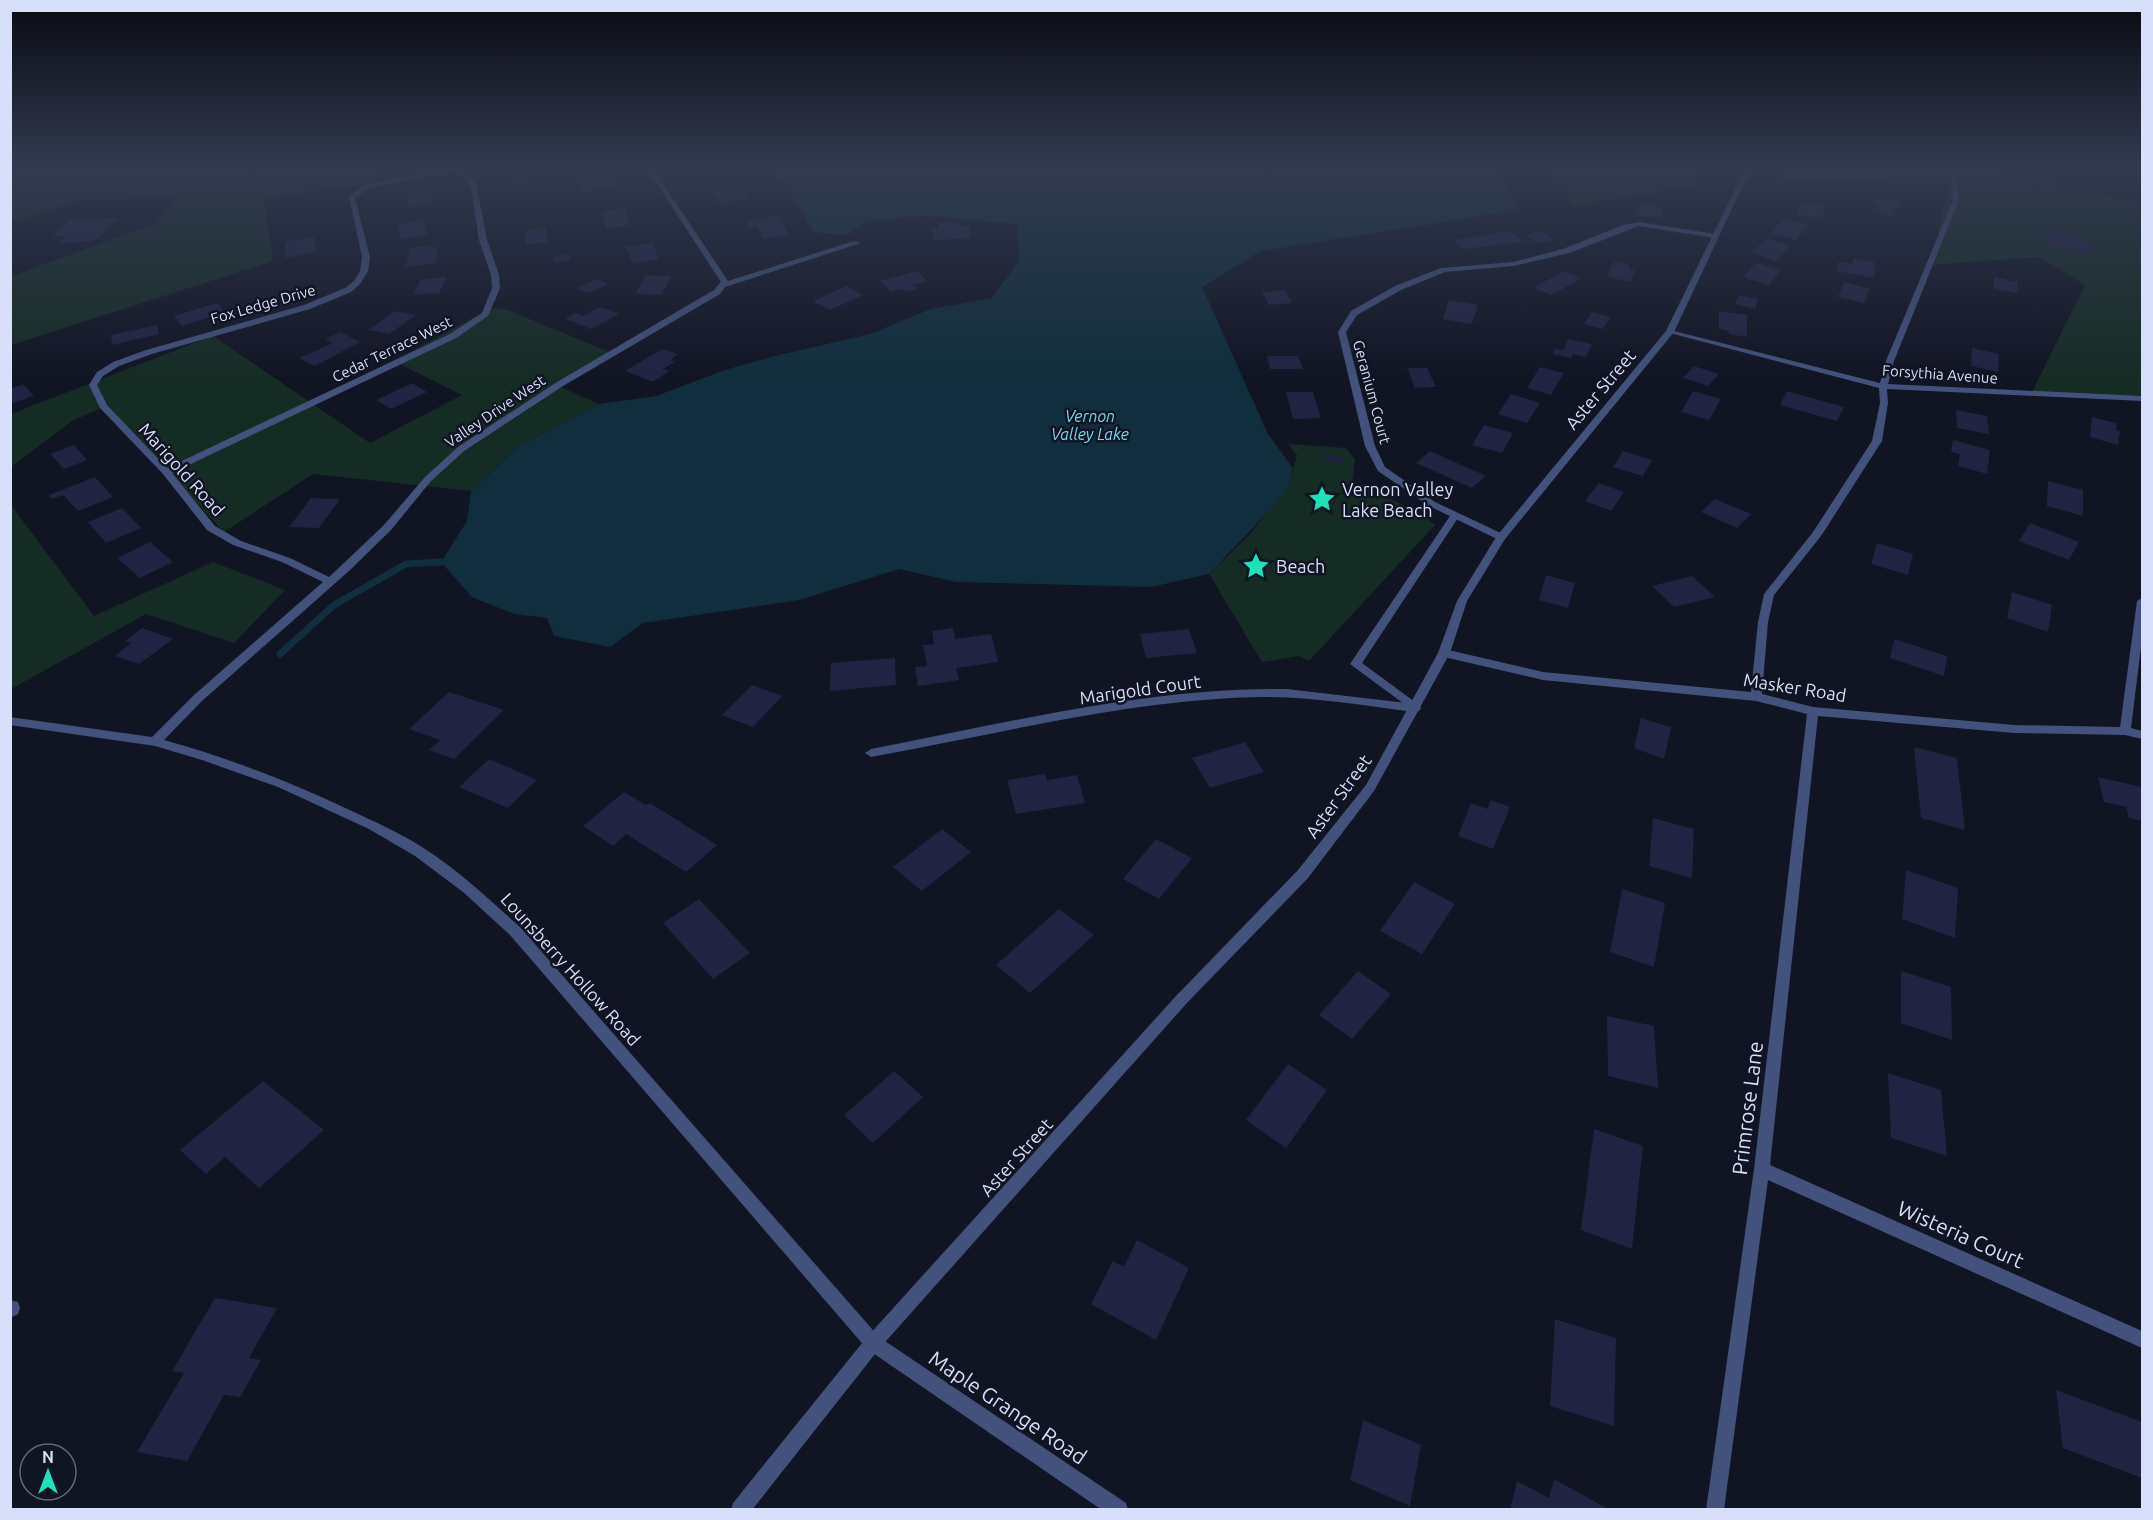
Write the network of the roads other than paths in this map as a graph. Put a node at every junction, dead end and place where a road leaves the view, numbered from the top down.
1 (361, 238) edge
2 (483, 238) edge
3 (696, 238) edge
4 (1599, 238) edge
5 (1714, 238) edge
6 (1940, 238) edge
7 (856, 243) dead end
8 (721, 286) junction
9 (1670, 332) junction
10 (93, 385) joint
11 (1883, 386) junction
12 (2142, 399) edge
13 (166, 472) junction
14 (1455, 515) junction
15 (1501, 537) junction
16 (331, 582) junction
17 (2142, 601) edge
18 (1444, 653) junction
19 (1756, 698) junction
20 (1416, 708) junction
21 (1814, 711) junction
22 (10, 721) edge
23 (2125, 731) junction
24 (2142, 735) edge
25 (155, 742) junction
26 (871, 753) dead end
27 (1762, 1169) junction
28 (2142, 1340) edge
29 (873, 1343) junction
30 (740, 1509) edge
31 (1119, 1509) edge
32 (1715, 1509) edge

1 - 10 street, Fox Ledge Drive
2 - 13 street, Cedar Terrace West
3 - 8 street
4 - 14 street, Geranium Court
5 - 9 street, Aster Street
6 - 11 street
7 - 8 street, Valley Drive West
8 - 16 street, Valley Drive West
9 - 11 street, Forsythia Avenue
9 - 15 street, Aster Street
10 - 13 street, Marigold Road
11 - 12 street, Forsythia Avenue
11 - 19 street
13 - 16 street, Marigold Road
14 - 15 street, Geranium Court
14 - 20 street
15 - 18 street, Aster Street
16 - 25 street, Valley Drive West
17 - 23 street
18 - 19 street, Masker Road
18 - 20 street, Aster Street
19 - 21 street, Masker Road
20 - 26 street, Marigold Court
20 - 29 street, Aster Street
21 - 23 street, Masker Road
21 - 27 street, Primrose Lane
22 - 25 street, Lounsberry Hollow Road
23 - 24 street, Masker Road
25 - 29 street, Lounsberry Hollow Road
27 - 28 street, Wisteria Court
27 - 32 street, Primrose Lane
29 - 30 street, Aster Street
29 - 31 street, Maple Grange Road

